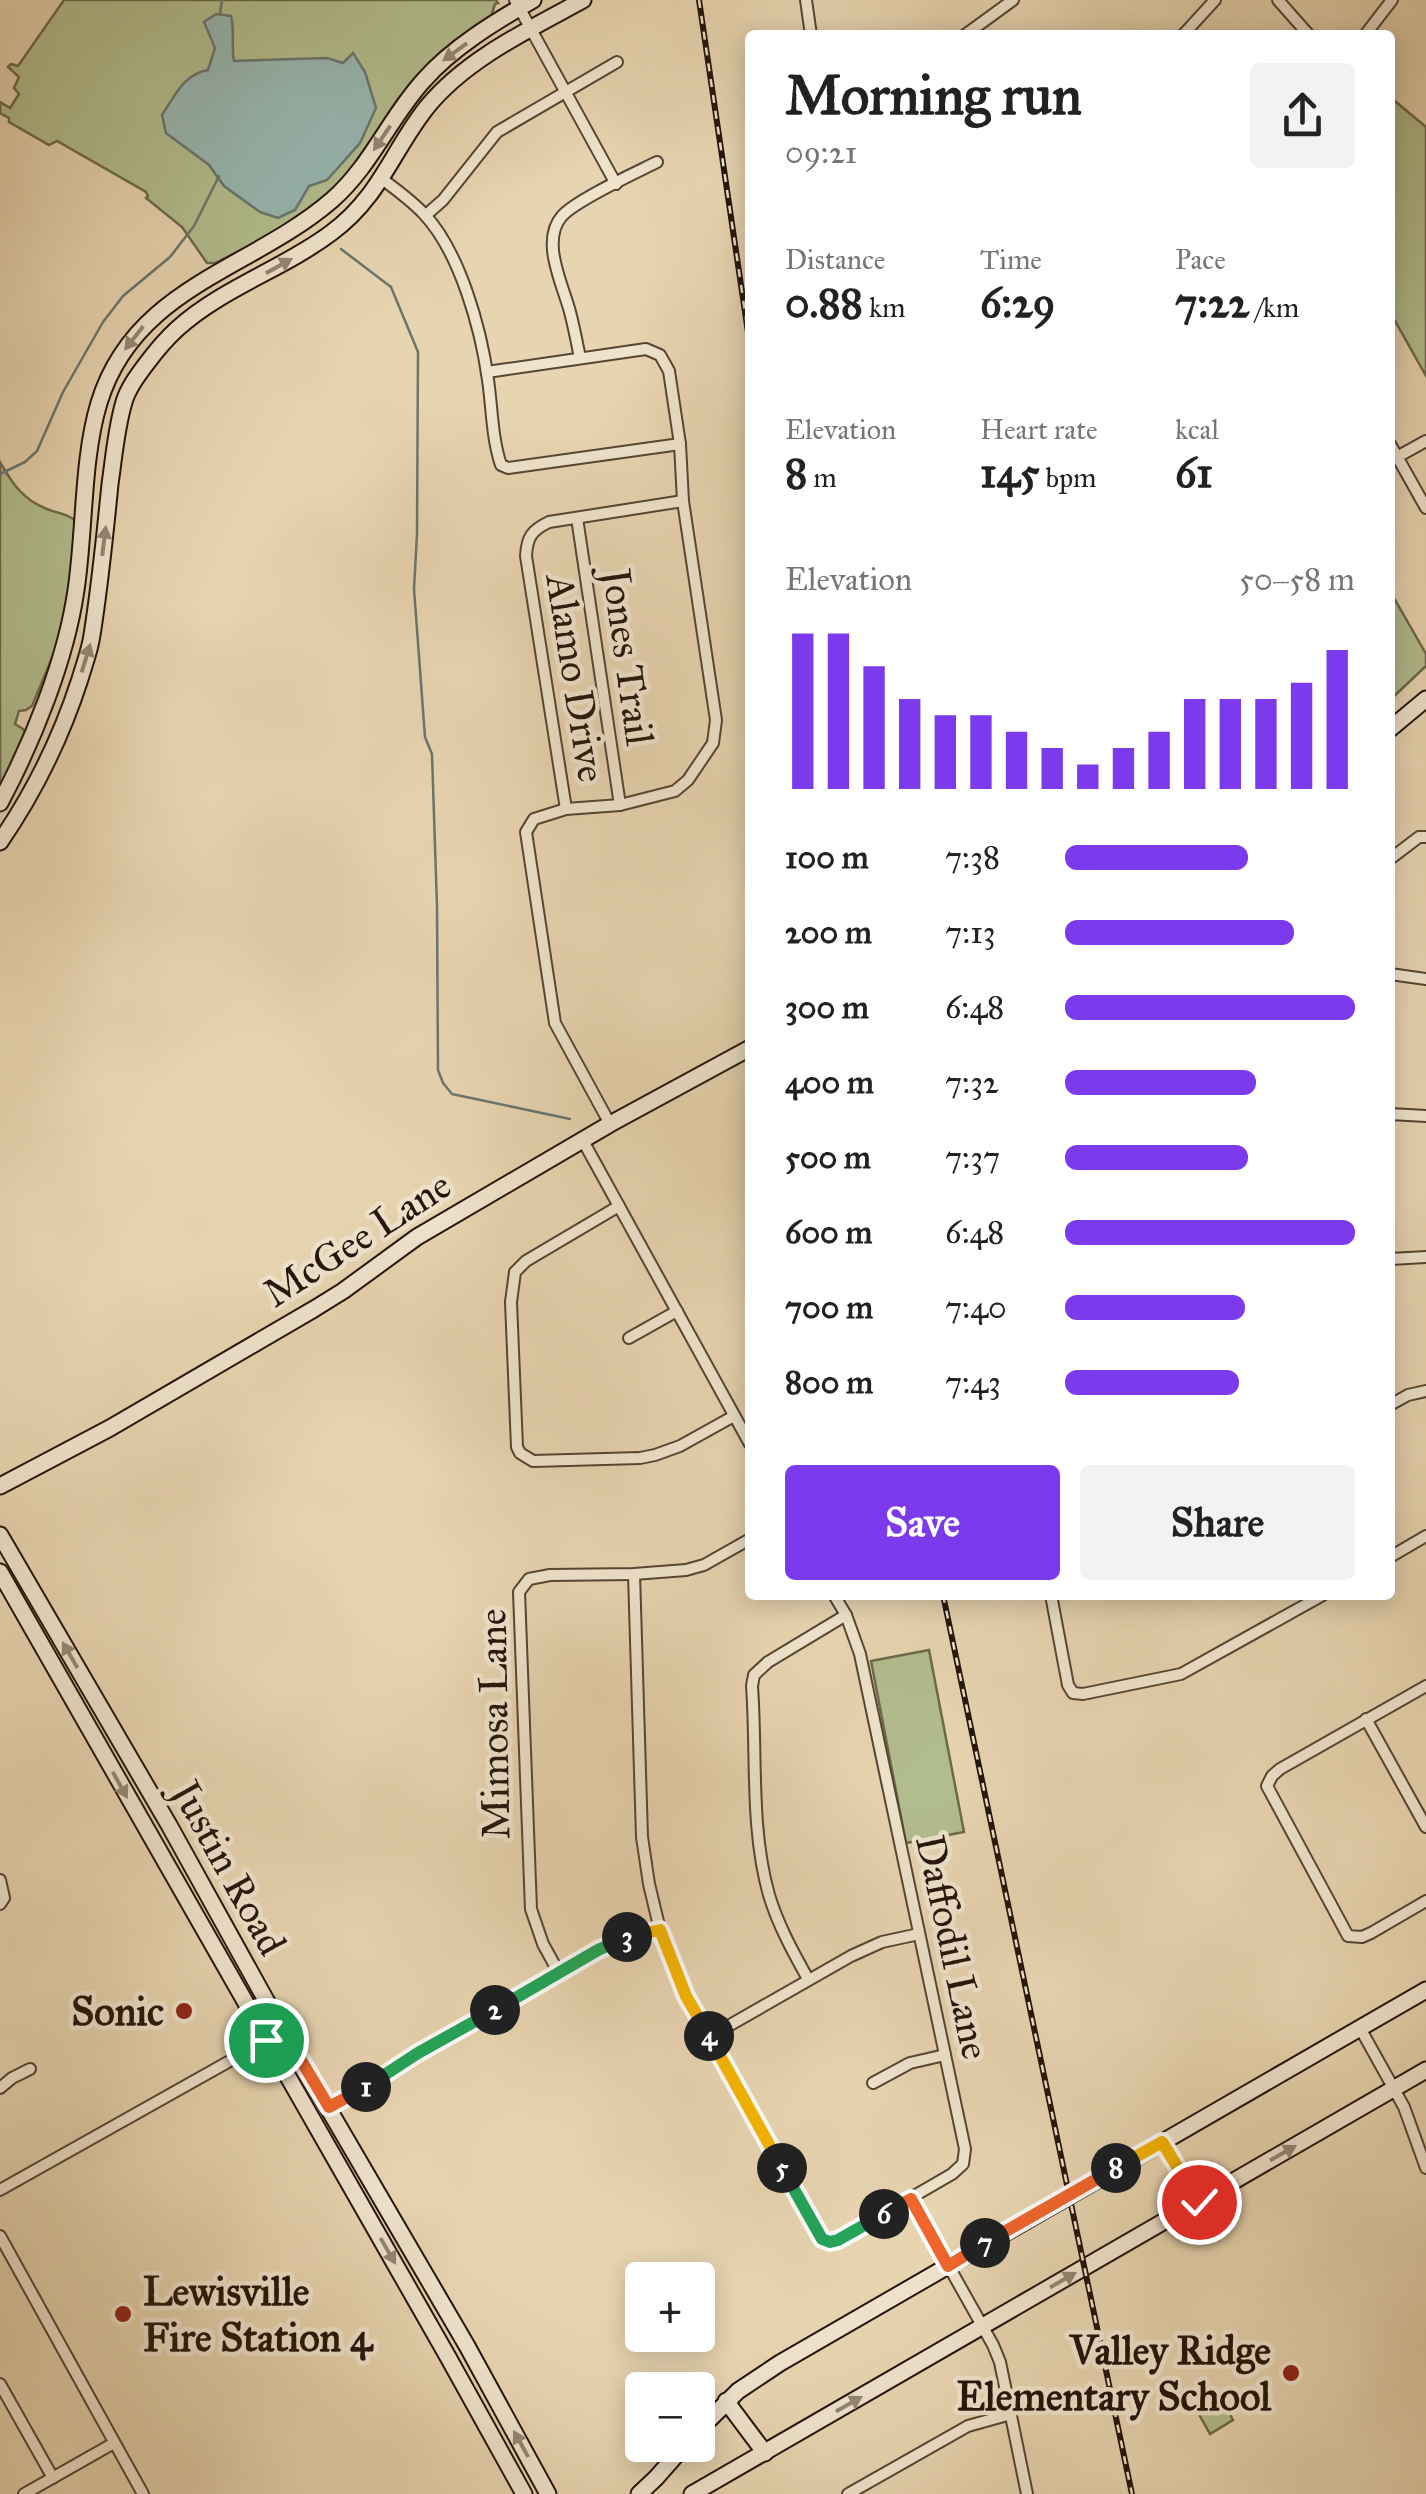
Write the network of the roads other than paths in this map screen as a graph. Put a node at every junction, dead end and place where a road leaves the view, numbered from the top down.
1 (583, 0) edge
2 (806, 0) edge
3 (1014, 0) edge
4 (1215, 0) edge
5 (1278, 0) edge
6 (1392, 0) edge
7 (522, 3) edge
8 (531, 29) junction
9 (810, 30) edge
10 (971, 30) edge
11 (1188, 30) edge
12 (1304, 30) edge
13 (1370, 30) edge
14 (617, 62) dead end
15 (566, 92) junction
16 (657, 162) dead end
17 (362, 168) junction
18 (382, 179) junction
19 (616, 184) junction
20 (426, 216) junction
21 (208, 276) junction
22 (222, 298) junction
23 (580, 358) junction
24 (487, 372) junction
25 (1426, 440) edge
26 (680, 444) junction
27 (1395, 453) edge
28 (1397, 457) junction
29 (682, 501) junction
30 (85, 505) junction
31 (108, 508) junction
32 (1426, 508) edge
33 (577, 518) junction
34 (1426, 699) edge
35 (36, 726) junction
36 (1395, 726) edge
37 (58, 738) junction
38 (0, 803) edge
39 (620, 805) junction
40 (566, 809) junction
41 (1426, 837) edge
42 (0, 842) edge
43 (1395, 856) edge
44 (1395, 975) edge
45 (1426, 980) edge
46 (745, 1051) edge
47 (1395, 1114) edge
48 (1426, 1116) edge
49 (610, 1124) junction
50 (582, 1139) junction
51 (619, 1206) junction
52 (1426, 1256) edge
53 (1395, 1259) edge
54 (677, 1311) junction
55 (628, 1338) dead end
56 (1426, 1392) edge
57 (1395, 1402) edge
58 (734, 1416) junction
59 (745, 1435) edge
60 (0, 1486) edge
61 (0, 1535) edge
62 (1426, 1536) edge
63 (745, 1542) edge
64 (1395, 1554) edge
65 (0, 1572) edge
66 (634, 1574) junction
67 (837, 1600) edge
68 (1051, 1600) edge
69 (1314, 1600) edge
70 (846, 1615) junction
71 (1426, 1686) edge
72 (1366, 1720) junction
73 (123, 1745) junction
74 (104, 1756) junction
75 (1426, 1826) edge
76 (0, 1880) edge
77 (1426, 1900) edge
78 (2, 1901) edge
79 (660, 1930) junction
80 (919, 1934) junction
81 (559, 1973) junction
82 (808, 1979) junction
83 (1426, 1990) edge
84 (1360, 2028) junction
85 (283, 2030) junction
86 (709, 2037) junction
87 (266, 2040) junction
88 (945, 2054) junction
89 (30, 2069) dead end
90 (1426, 2070) edge
91 (873, 2083) dead end
92 (0, 2088) edge
93 (1393, 2089) junction
94 (329, 2107) junction
95 (1162, 2142) junction
96 (1426, 2168) edge
97 (373, 2182) junction
98 (0, 2190) edge
99 (354, 2193) junction
100 (911, 2199) junction
101 (1199, 2202) junction
102 (0, 2236) edge
103 (948, 2266) junction
104 (982, 2327) junction
105 (466, 2343) junction
106 (448, 2357) junction
107 (0, 2384) edge
108 (726, 2401) junction
109 (715, 2413) edge
110 (1010, 2414) junction
111 (114, 2443) junction
112 (765, 2453) junction
113 (671, 2462) edge
114 (53, 2478) junction
115 (24, 2494) edge
116 (143, 2494) edge
117 (524, 2494) edge
118 (548, 2494) edge
119 (638, 2494) edge
120 (692, 2494) edge
121 (848, 2494) edge
122 (1027, 2494) edge

1 - 8 main road
2 - 9 street
3 - 10 street
4 - 11 street
5 - 12 street
6 - 13 street
7 - 8 street
7 -> 17 main road
8 - 15 street
8 - 18 main road
14 - 15 street
15 - 19 street
15 - 20 street
16 - 19 street
17 - 18 main road
17 - 21 main road
18 - 20 street
22 -> 18 main road
19 - 23 street
20 - 24 street
21 - 22 main road
21 -> 30 main road
22 - 31 main road
23 - 24 street
23 - 26 street
24 - 26 street
25 - 28 street
26 - 29 street
27 - 28 street
28 - 32 street
29 - 33 street, Alamo Drive
29 - 39 street
30 - 31 main road
30 - 35 main road
37 -> 31 main road
33 - 39 street, Jones Trail
33 - 40 street, Alamo Drive
34 - 36 main road
35 - 37 main road
35 - 38 main road
37 - 42 main road
39 - 40 street
40 - 49 street
41 - 43 street
44 - 45 street
46 - 49 main road, McGee Lane
47 - 48 street
49 - 50 main road, McGee Lane
50 - 51 street
50 - 60 main road, McGee Lane
51 - 54 street
51 - 58 street
52 - 53 street
54 - 55 street
54 - 58 street
56 - 57 street
58 - 59 street
73 -> 61 main road, Justin Road
62 - 64 street
63 - 66 street, Mimosa Lane
65 - 74 main road, Justin Road
66 - 79 street
66 - 81 street, Mimosa Lane
67 - 70 street, Daffodil Lane
68 - 69 street
70 - 80 street, Daffodil Lane
70 - 82 street
71 - 72 street
72 - 75 street
72 - 77 street
73 - 74 main road
73 - 85 main road, Justin Road
74 -> 87 main road, Justin Road
76 - 78 street
79 - 81 street
79 - 86 street
80 - 82 street
80 - 88 street, Daffodil Lane
81 - 94 street
82 - 86 street
83 - 84 main road
84 - 93 street
84 - 95 main road
85 - 87 street
85 - 94 main road, Justin Road
86 - 100 street, Daffodil Lane
87 - 98 street
87 - 99 main road, Justin Road
88 - 91 street
88 - 100 street, Daffodil Lane
89 - 92 street
90 - 93 main road
93 - 96 street
101 -> 93 main road
94 - 97 main road, Justin Road
95 - 101 main road
95 - 103 main road
97 - 99 main road
97 - 105 main road, Justin Road
99 -> 106 main road, Justin Road
100 - 103 street
104 -> 101 main road
102 - 111 street
103 - 104 street
103 - 108 main road
104 - 110 street
112 -> 104 main road
105 - 106 main road
118 -> 105 main road, Justin Road
106 - 117 main road, Justin Road
107 - 114 street
108 - 109 main road
108 - 112 main road
110 - 121 street
110 - 122 street
111 - 114 street
111 - 116 street
112 - 120 main road
113 - 119 main road
114 - 115 street

